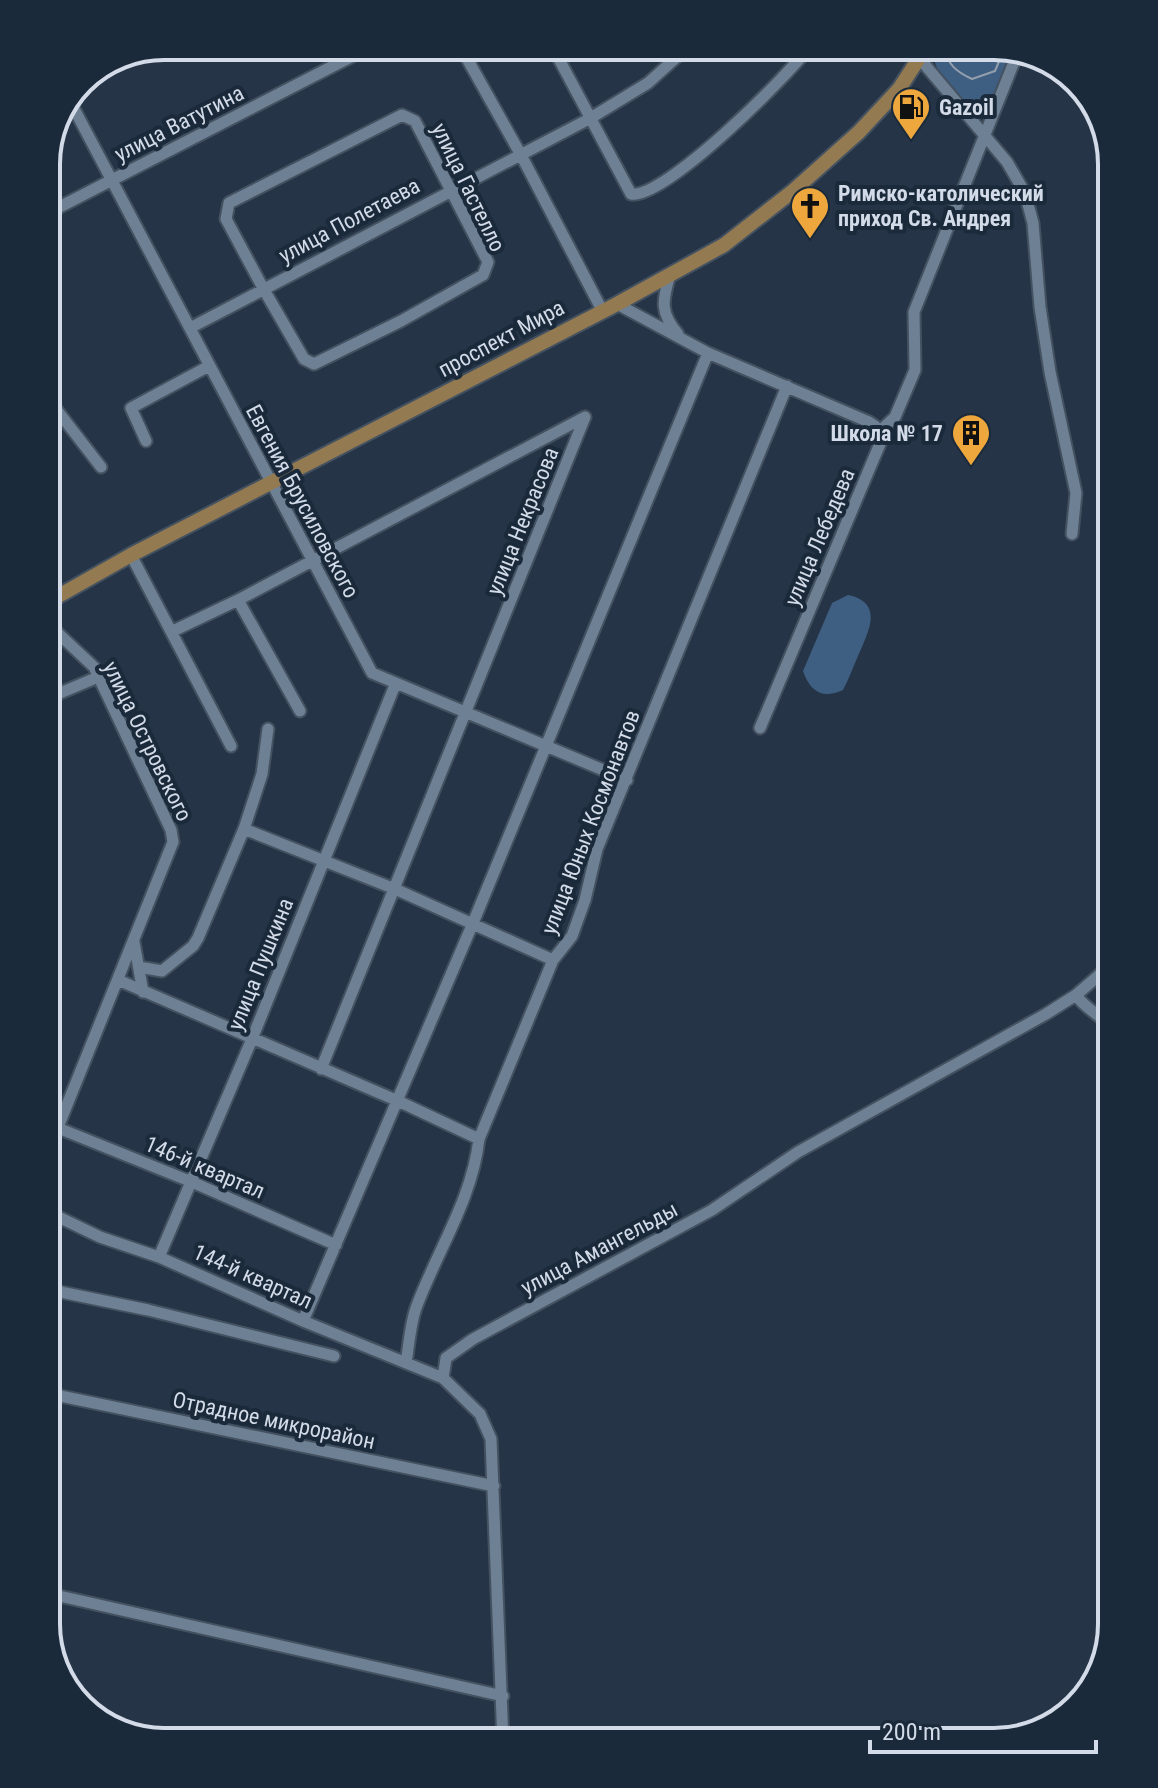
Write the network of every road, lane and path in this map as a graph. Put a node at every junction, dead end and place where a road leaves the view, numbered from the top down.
1 (345, 60) edge
2 (468, 60) edge
3 (559, 60) edge
4 (673, 60) edge
5 (798, 60) edge
6 (919, 60) edge
7 (929, 60) edge
8 (1014, 62) edge
9 (75, 111) edge
10 (589, 119) junction
11 (984, 133) junction
12 (521, 155) junction
13 (111, 180) junction
14 (450, 190) junction
15 (60, 207) edge
16 (670, 275) junction
17 (263, 288) junction
18 (610, 307) junction
19 (190, 328) junction
20 (681, 338) junction
21 (708, 353) junction
22 (209, 366) junction
23 (787, 386) junction
24 (60, 414) edge
25 (879, 432) junction
26 (146, 441) dead end
27 (101, 467) dead end
28 (271, 483) junction
29 (1072, 534) dead end
30 (131, 555) junction
31 (312, 559) junction
32 (60, 595) edge
33 (238, 600) junction
34 (173, 631) junction
35 (60, 635) edge
36 (98, 677) junction
37 (395, 685) junction
38 (60, 693) edge
39 (300, 711) dead end
40 (467, 713) junction
41 (760, 728) dead end
42 (268, 729) dead end
43 (231, 746) dead end
44 (545, 746) junction
45 (627, 780) junction
46 (244, 829) junction
47 (323, 861) junction
48 (395, 889) junction
49 (473, 923) junction
50 (134, 941) junction
51 (553, 960) junction
52 (139, 967) junction
53 (1098, 976) edge
54 (118, 980) junction
55 (143, 992) junction
56 (1076, 995) junction
57 (1098, 1015) edge
58 (252, 1039) junction
59 (321, 1069) junction
60 (398, 1101) junction
61 (60, 1123) edge
62 (60, 1129) edge
63 (479, 1139) junction
64 (192, 1182) junction
65 (60, 1218) edge
66 (336, 1245) junction
67 (159, 1257) junction
68 (60, 1292) edge
69 (303, 1321) junction
70 (334, 1356) dead end
71 (406, 1363) junction
72 (443, 1378) junction
73 (60, 1396) edge
74 (494, 1486) junction
75 (60, 1596) edge
76 (503, 1696) junction
77 (503, 1728) edge

1 - 13 street, улица Ватутина
2 - 12 street
3 - 10 street
4 - 10 street, улица Полетаева
5 - 10 street
6 - 16 main road, проспект Мира
7 - 11 street
8 - 11 street
9 - 13 street, Евгения Брусиловского
10 - 12 street, улица Полетаева
11 - 25 street
11 - 29 street
12 - 14 street, улица Полетаева
12 - 18 street
13 - 15 street, улица Ватутина
13 - 19 street, Евгения Брусиловского
14 - 17 street, улица Полетаева
14 - 17 street, улица Гастелло
14 - 17 street, улица Гастелло
16 - 18 main road, проспект Мира
16 - 20 street
17 - 19 street, улица Полетаева
18 - 20 street
18 - 28 main road, проспект Мира
19 - 22 street, Евгения Брусиловского
20 - 21 street
21 - 23 street
21 - 44 street
22 - 26 street
22 - 28 street, Евгения Брусиловского
23 - 25 street
23 - 45 street, улица Юных Космонавтов
24 - 27 street
25 - 41 street, улица Лебедева
28 - 30 main road, проспект Мира
28 - 31 street, Евгения Брусиловского
30 - 32 main road, проспект Мира
30 - 34 street
31 - 33 street, улица Некрасова
31 - 37 street, Евгения Брусиловского
31 - 40 street, улица Некрасова
33 - 34 street, улица Некрасова
33 - 39 street
34 - 43 street
35 - 36 street, улица Островского
36 - 38 street
36 - 50 street, улица Островского
37 - 40 street, Евгения Брусиловского
37 - 47 street, улица Пушкина
40 - 44 street, Евгения Брусиловского
40 - 48 street, улица Некрасова
42 - 46 street
44 - 45 street, Евгения Брусиловского
44 - 49 street
45 - 51 street, улица Юных Космонавтов
46 - 47 street
46 - 52 street
47 - 48 street
47 - 58 street, улица Пушкина
48 - 49 street
48 - 59 street, улица Некрасова
49 - 51 street
49 - 60 street
50 - 52 street
50 - 54 street, улица Островского
51 - 63 street, улица Юных Космонавтов
52 - 55 street
53 - 56 street, улица Амангельды
54 - 55 street
54 - 61 street, улица Островского
55 - 58 street
56 - 57 street
56 - 72 street, улица Амангельды
58 - 59 street
58 - 64 street, улица Пушкина
59 - 60 street
60 - 63 street
60 - 66 street
62 - 64 street, 146-й квартал
63 - 71 street, улица Юных Космонавтов
64 - 66 street, 146-й квартал
64 - 67 street, улица Пушкина
65 - 67 street, 144-й квартал
66 - 69 street
67 - 69 street, 144-й квартал
68 - 70 street
69 - 71 street, 144-й квартал
71 - 72 street, 144-й квартал
72 - 74 street
73 - 74 street, Отрадное микрорайон
74 - 76 street
75 - 76 street
76 - 77 street

